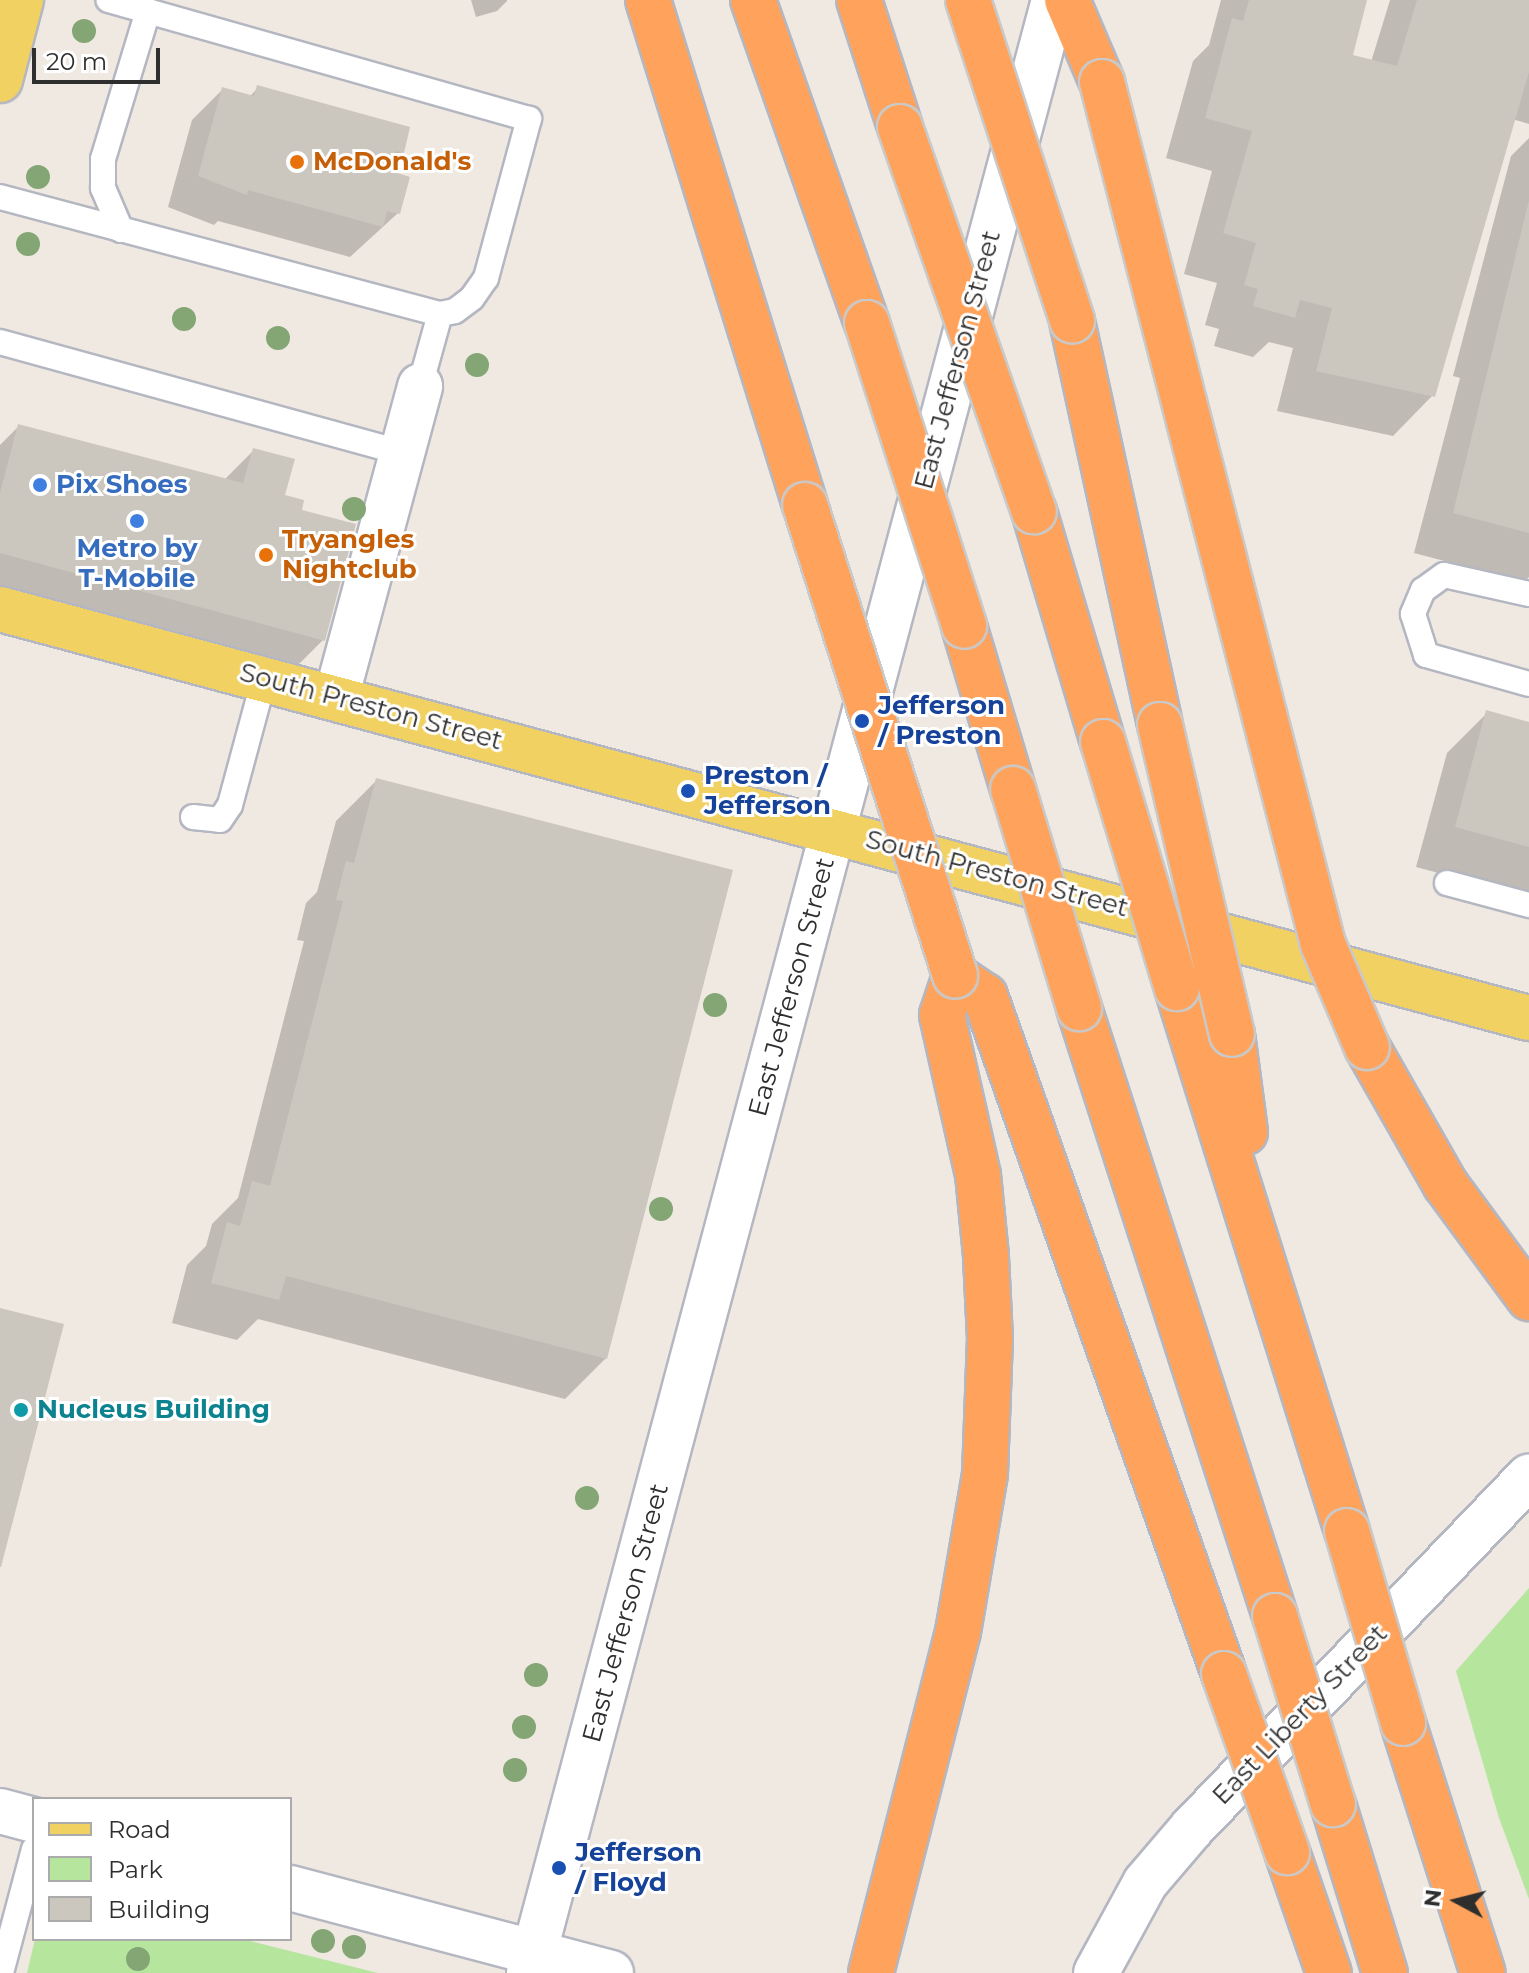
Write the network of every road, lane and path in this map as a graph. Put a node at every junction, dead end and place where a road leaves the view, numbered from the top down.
1 (108, 0) edge
2 (648, 0) edge
3 (753, 0) edge
4 (859, 0) edge
5 (968, 0) edge
6 (1054, 0) edge
7 (1067, 0) edge
8 (148, 11) junction
9 (12, 14) edge
10 (0, 80) edge
11 (0, 197) edge
12 (121, 230) junction
13 (440, 314) junction
14 (0, 342) edge
15 (420, 386) joint
16 (402, 453) junction
17 (1529, 594) edge
18 (0, 609) edge
19 (264, 679) junction
20 (1529, 684) edge
21 (336, 698) junction
22 (193, 817) dead end
23 (834, 830) junction
24 (1447, 883) dead end
25 (1529, 905) edge
26 (955, 976) junction
27 (1529, 1018) edge
28 (1259, 1238) junction
29 (1523, 1291) edge
30 (1529, 1476) edge
31 (0, 1811) edge
32 (32, 1819) edge
33 (32, 1855) edge
34 (292, 1889) edge
35 (4, 1944) edge
36 (532, 1963) edge
37 (1, 1973) edge
38 (611, 1973) edge
39 (871, 1973) edge
40 (1096, 1973) edge
41 (1329, 1973) edge
42 (1385, 1973) edge
43 (1483, 1973) edge

1 - 8 lane
2 - 26 highway, bridge
3 - 42 highway, bridge
4 - 28 highway, bridge
5 - 28 highway, bridge
6 - 23 main road, East Jefferson Street
7 - 29 highway, bridge
8 - 12 lane
8 - 13 lane
9 - 10 main road
11 - 12 lane
12 - 13 lane
13 - 15 lane
14 - 16 lane
15 - 16 main road
16 - 21 main road
17 - 20 lane
18 - 19 main road, South Preston Street
19 - 21 main road, South Preston Street
19 - 22 lane
21 - 23 main road, South Preston Street
23 - 27 main road, South Preston Street
23 - 36 main road, East Jefferson Street
24 - 25 lane
26 - 39 highway
26 - 41 highway, bridge
28 - 43 highway, bridge
30 - 40 main road, East Liberty Street
31 - 32 main road
33 - 35 lane
34 - 36 main road
35 - 37 lane
36 - 38 main road

